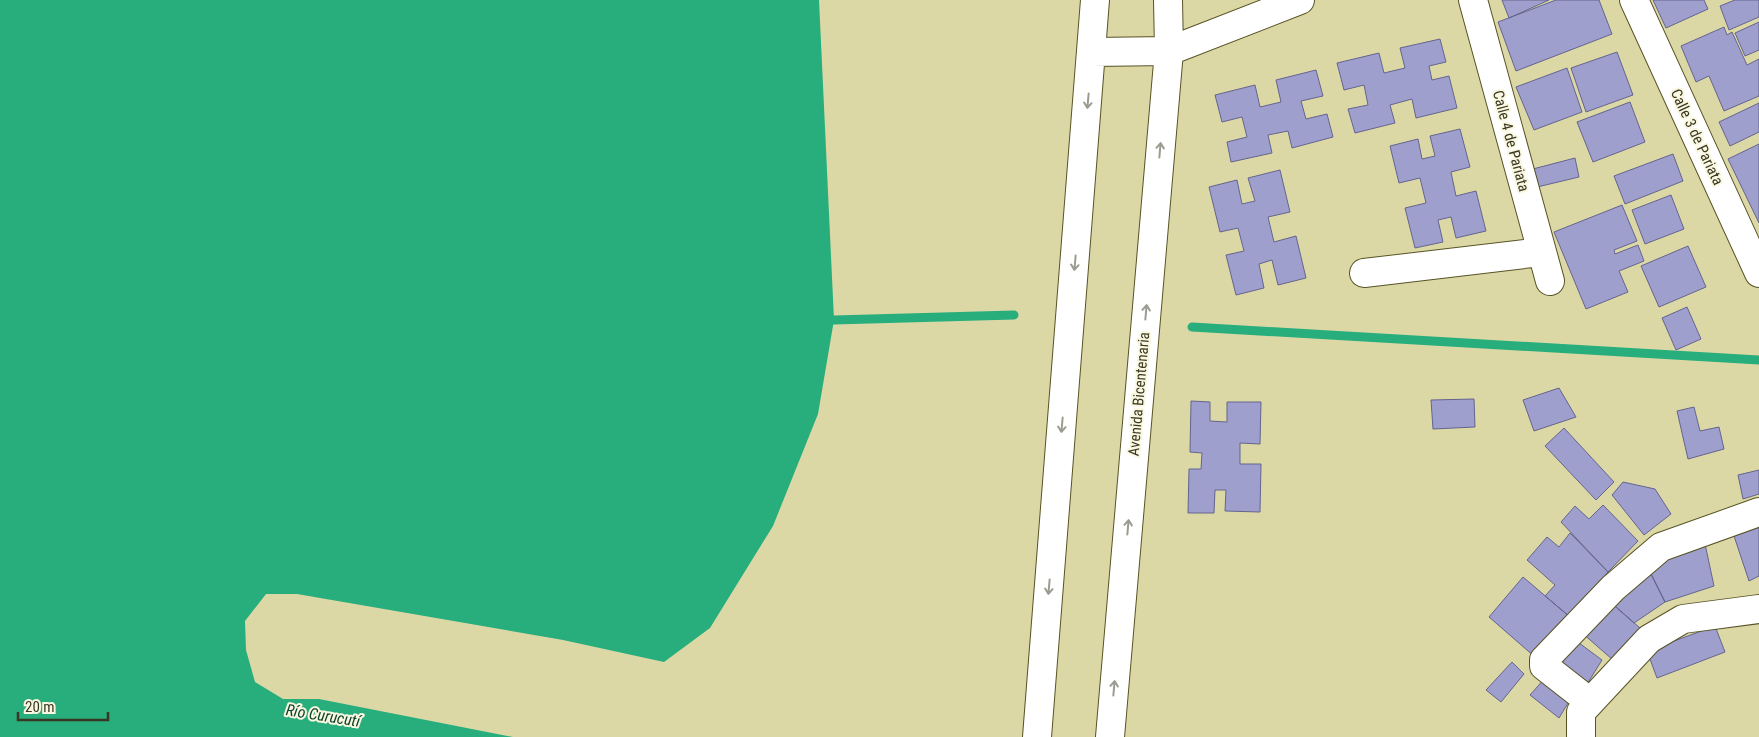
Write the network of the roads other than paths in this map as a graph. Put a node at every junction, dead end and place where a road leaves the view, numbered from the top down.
1 (1095, 0) edge
2 (1168, 0) edge
3 (1300, 0) edge
4 (1472, 0) edge
5 (1634, 0) edge
6 (1169, 51) junction
7 (1092, 52) junction
8 (1542, 252) junction
9 (1364, 273) dead end
10 (1759, 273) edge
11 (1550, 281) dead end
12 (1759, 512) edge
13 (1759, 610) edge
14 (1590, 702) junction
15 (1037, 737) edge
16 (1110, 737) edge
17 (1581, 737) edge

1 - 7 street
2 - 6 street, Avenida Bicentenaria
3 - 6 street
4 - 8 street, Calle 4 de Pariata
5 - 10 street, Calle 3 de Pariata
6 - 7 street
16 -> 6 street, Avenida Bicentenaria
7 -> 15 street
8 - 9 street
8 - 11 street, Calle 4 de Pariata
12 - 14 street
13 - 14 street
14 - 17 street

